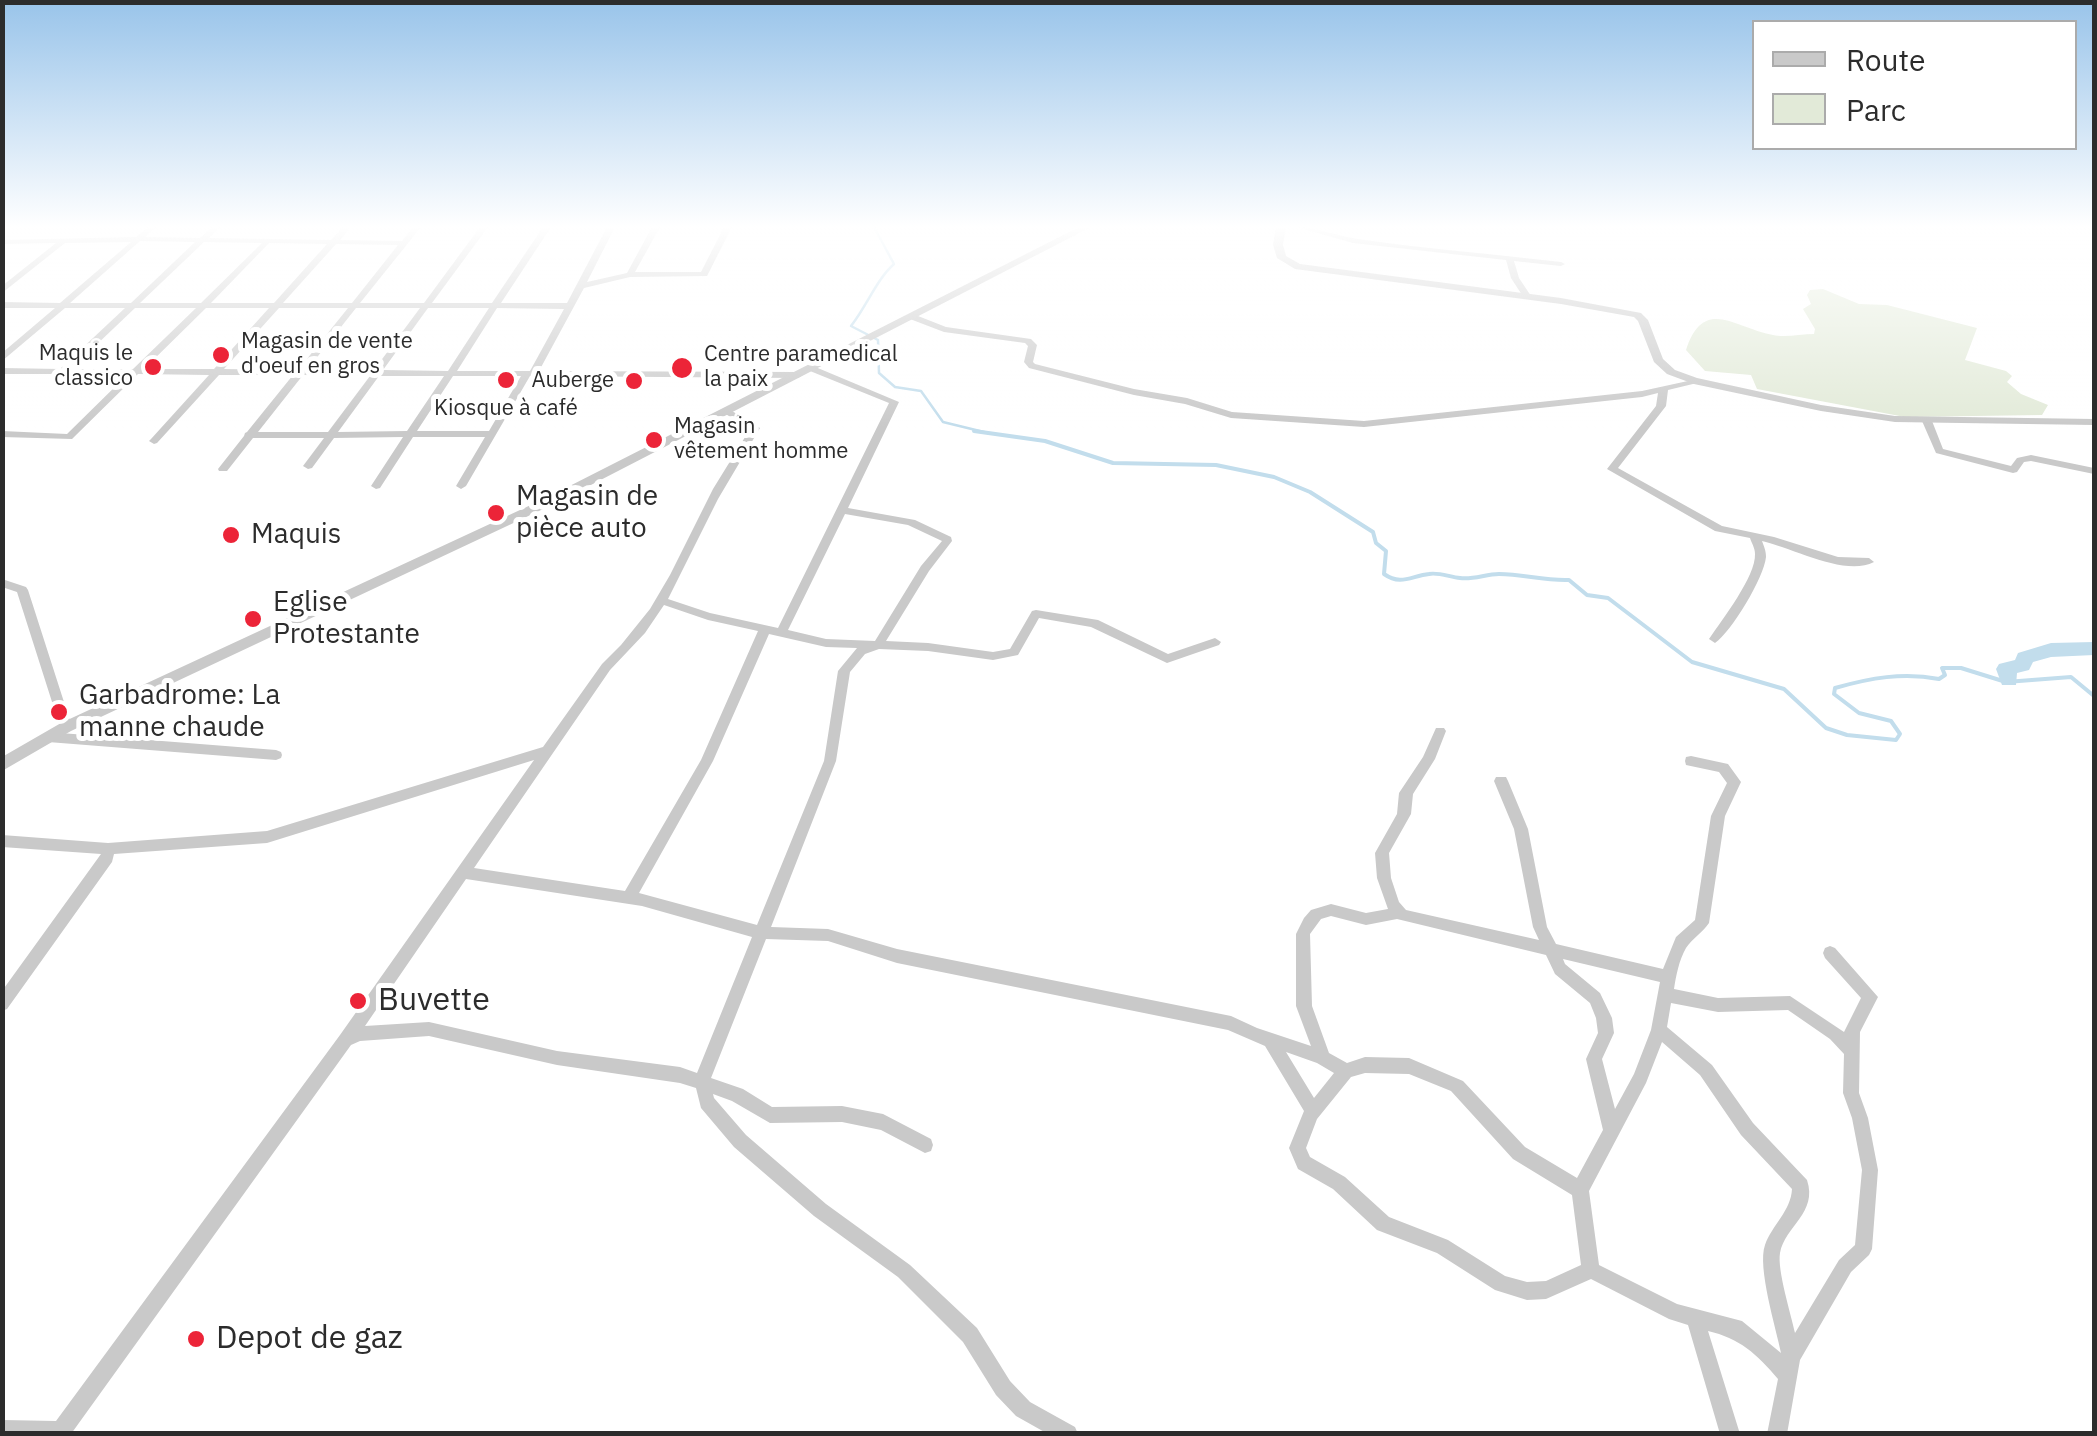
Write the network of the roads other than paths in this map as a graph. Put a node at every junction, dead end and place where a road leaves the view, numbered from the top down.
1 (73, 294) edge
2 (147, 294) edge
3 (215, 294) edge
4 (286, 294) edge
5 (362, 294) edge
6 (435, 294) edge
7 (502, 294) edge
8 (576, 294) edge
9 (957, 294) edge
10 (1511, 294) edge
11 (1527, 296) joint
12 (2, 305) edge
13 (60, 305) junction
14 (275, 306) junction
15 (352, 306) junction
16 (426, 306) junction
17 (494, 306) junction
18 (568, 306) junction
19 (134, 307) junction
20 (202, 307) junction
21 (913, 317) junction
22 (2, 358) edge
23 (812, 369) junction
24 (2, 371) edge
25 (135, 371) junction
26 (218, 371) junction
27 (299, 371) junction
28 (62, 372) junction
29 (378, 372) junction
30 (453, 372) junction
31 (530, 374) junction
32 (798, 374) junction
33 (1694, 381) junction
34 (1663, 390) junction
35 (727, 412) junction
36 (1927, 421) junction
37 (2094, 422) edge
38 (412, 433) junction
39 (2, 434) edge
40 (332, 434) junction
41 (492, 434) junction
42 (248, 435) junction
43 (154, 441) dead end
44 (308, 466) dead end
45 (223, 469) dead end
46 (2094, 471) edge
47 (376, 486) dead end
48 (461, 486) dead end
49 (843, 510) junction
50 (1753, 535) junction
51 (1869, 562) dead end
52 (2, 583) edge
53 (662, 600) junction
54 (765, 630) junction
55 (781, 633) junction
56 (1715, 639) dead end
57 (1215, 642) dead end
58 (878, 645) junction
59 (66, 727) junction
60 (1440, 731) dead end
61 (48, 737) junction
62 (547, 751) junction
63 (276, 754) dead end
64 (1692, 761) dead end
65 (2, 765) edge
66 (1501, 782) dead end
67 (2, 841) edge
68 (108, 849) junction
69 (462, 872) junction
70 (629, 898) junction
71 (1400, 912) junction
72 (761, 933) junction
73 (1550, 950) junction
74 (1830, 952) dead end
75 (1668, 986) junction
76 (2, 1004) edge
77 (1659, 1030) junction
78 (346, 1040) junction
79 (1272, 1044) junction
80 (1853, 1053) junction
81 (1323, 1058) junction
82 (1346, 1071) junction
83 (702, 1080) junction
84 (1313, 1112) junction
85 (1612, 1130) junction
86 (925, 1144) dead end
87 (1580, 1190) junction
88 (1591, 1270) junction
89 (1696, 1320) junction
90 (1789, 1366) junction
91 (2, 1430) edge
92 (60, 1432) edge
93 (1068, 1434) edge
94 (1730, 1434) edge
95 (1777, 1434) edge

1 - 13 street
2 - 19 street
3 - 20 street
4 - 14 street
5 - 15 street
6 - 16 street
7 - 17 street
8 - 18 street
9 - 21 street
10 - 11 street
11 - 33 street
12 - 13 street
13 - 19 street
13 - 22 street
14 - 15 street
14 - 20 street
14 - 26 street
15 - 16 street
15 - 27 street
16 - 17 street
16 - 29 street
17 - 18 street
17 - 30 street
18 - 31 street
19 - 20 street
19 - 28 street
20 - 25 street
21 - 23 street
21 - 34 street
23 - 32 street
23 - 49 street
24 - 28 street
25 - 26 street
25 - 28 street
25 - 39 street
26 - 27 street
26 - 43 street
27 - 29 street
27 - 42 street
29 - 30 street
29 - 40 street
30 - 31 street
30 - 38 street
31 - 32 street
31 - 41 street
32 - 35 street
33 - 34 street
33 - 36 street
34 - 50 street
35 - 53 street
35 - 59 street
36 - 37 street
36 - 46 street
38 - 40 street
38 - 41 street
38 - 47 street
40 - 42 street
40 - 44 street
41 - 48 street
42 - 45 street
49 - 55 street
49 - 58 street
50 - 51 street
50 - 56 street
52 - 59 street
53 - 54 street
53 - 62 street
54 - 55 street
54 - 70 street
55 - 58 street
57 - 58 street
58 - 72 street
59 - 61 street
60 - 71 street
61 - 63 street
61 - 65 street
62 - 68 street
62 - 69 street
64 - 75 street
66 - 73 street
67 - 68 street
68 - 76 street
69 - 70 street
69 - 78 street
70 - 72 street
71 - 73 street
71 - 81 street
72 - 79 street
72 - 83 street
73 - 75 street
73 - 85 street
74 - 80 street
75 - 77 street
75 - 80 street
77 - 85 street
77 - 90 street
78 - 83 street
78 - 92 street
79 - 81 street
79 - 84 street
80 - 90 street
81 - 82 street
82 - 84 street
82 - 87 street
83 - 86 street
83 - 93 street
84 - 88 street
85 - 87 street
87 - 88 street
88 - 89 street
89 - 90 street
89 - 94 street
90 - 95 street
91 - 92 street

